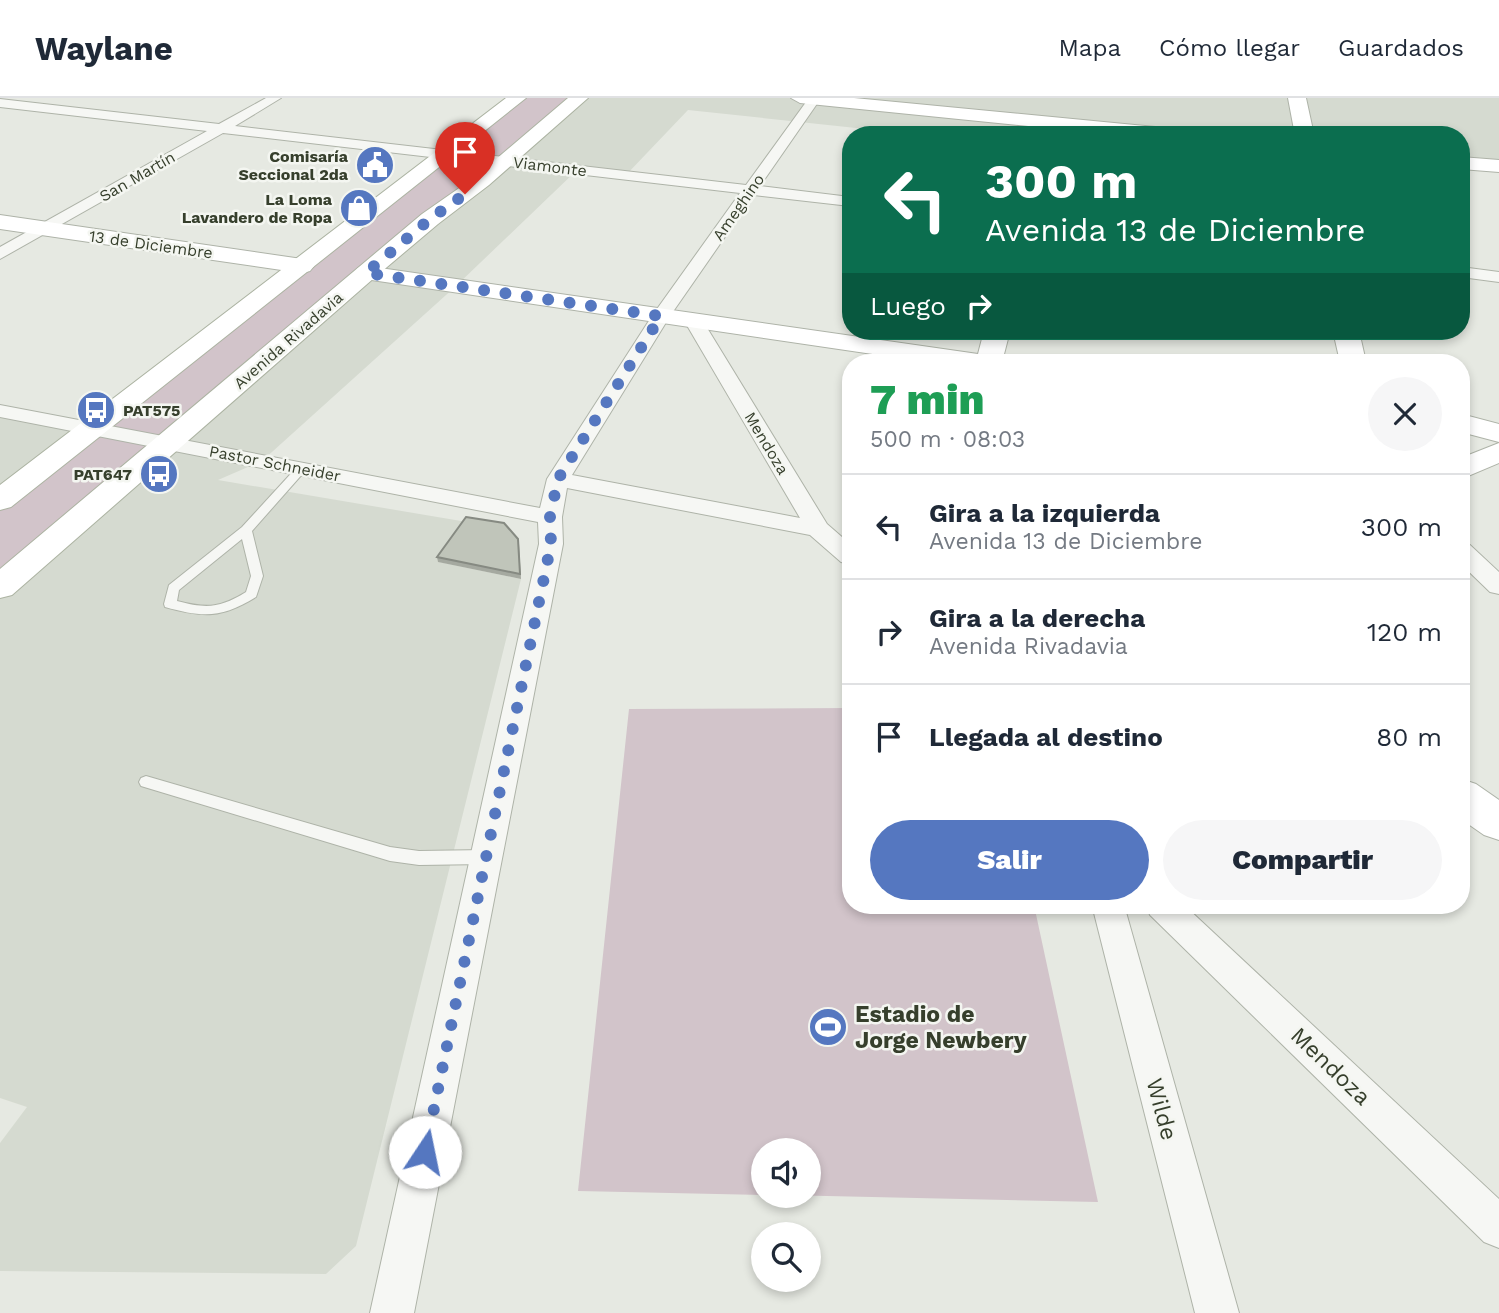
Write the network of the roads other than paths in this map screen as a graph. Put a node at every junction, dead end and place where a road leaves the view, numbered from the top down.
1 (34, 98) edge
2 (275, 98) edge
3 (517, 98) edge
4 (579, 98) edge
5 (810, 98) edge
6 (1297, 98) edge
7 (0, 103) edge
8 (18, 105) junction
9 (0, 113) edge
10 (1051, 121) edge
11 (1096, 126) edge
12 (1303, 126) edge
13 (221, 129) junction
14 (446, 154) junction
15 (506, 161) junction
16 (1470, 164) edge
17 (1499, 166) edge
18 (751, 190) junction
19 (842, 200) edge
20 (0, 222) edge
21 (46, 228) junction
22 (0, 254) edge
23 (302, 266) junction
24 (366, 273) junction
25 (1470, 273) edge
26 (1499, 277) edge
27 (661, 316) junction
28 (694, 321) junction
29 (924, 354) edge
30 (0, 411) edge
31 (1470, 427) edge
32 (94, 428) junction
33 (1498, 438) edge
34 (169, 442) junction
35 (1470, 461) edge
36 (301, 468) junction
37 (558, 479) junction
38 (0, 500) edge
39 (550, 517) junction
40 (818, 529) junction
41 (246, 530) junction
42 (842, 549) edge
43 (1470, 559) edge
44 (1499, 586) edge
45 (0, 587) edge
46 (146, 782) dead end
47 (1470, 802) edge
48 (1499, 823) edge
49 (486, 857) junction
50 (1110, 914) edge
51 (1171, 914) edge
52 (1499, 1227) edge
53 (392, 1313) edge
54 (1217, 1313) edge

1 - 8 street
2 - 13 street, San Martín
3 - 14 main road
4 - 15 main road, Avenida Rivadavia
5 - 10 main road
5 - 18 street, Ameghino
6 - 12 main road
7 - 8 street, Viamonte
8 - 9 street
8 - 13 street, Viamonte
10 - 11 main road
13 - 14 street, Viamonte
13 - 21 street, San Martín
14 - 15 street, Viamonte
14 - 23 main road
15 - 18 street, Viamonte
15 - 24 main road, Avenida Rivadavia
16 - 17 main road
18 - 19 street, Viamonte
18 - 27 street, Ameghino
20 - 21 main road, 13 de Diciembre
21 - 22 street, San Martín
21 - 23 main road, 13 de Diciembre
23 - 32 main road
24 - 27 main road
24 - 34 main road, Avenida Rivadavia
25 - 26 street
27 - 28 main road
27 - 37 street, Ameghino
28 - 29 main road
28 - 40 street, Mendoza
30 - 32 street, Pastor Schneider
31 - 33 main road
32 - 34 street, Pastor Schneider
32 - 38 main road
33 - 35 main road
34 - 36 street, Pastor Schneider
34 - 45 main road, Avenida Rivadavia
36 - 39 street, Pastor Schneider
36 - 41 lane
37 - 39 street
37 - 40 street
39 - 49 street
40 - 42 street, Mendoza
41 - 41 lane
43 - 44 street
46 - 49 lane
47 - 48 main road
49 - 53 street
50 - 54 street, Wilde
51 - 52 street, Mendoza

